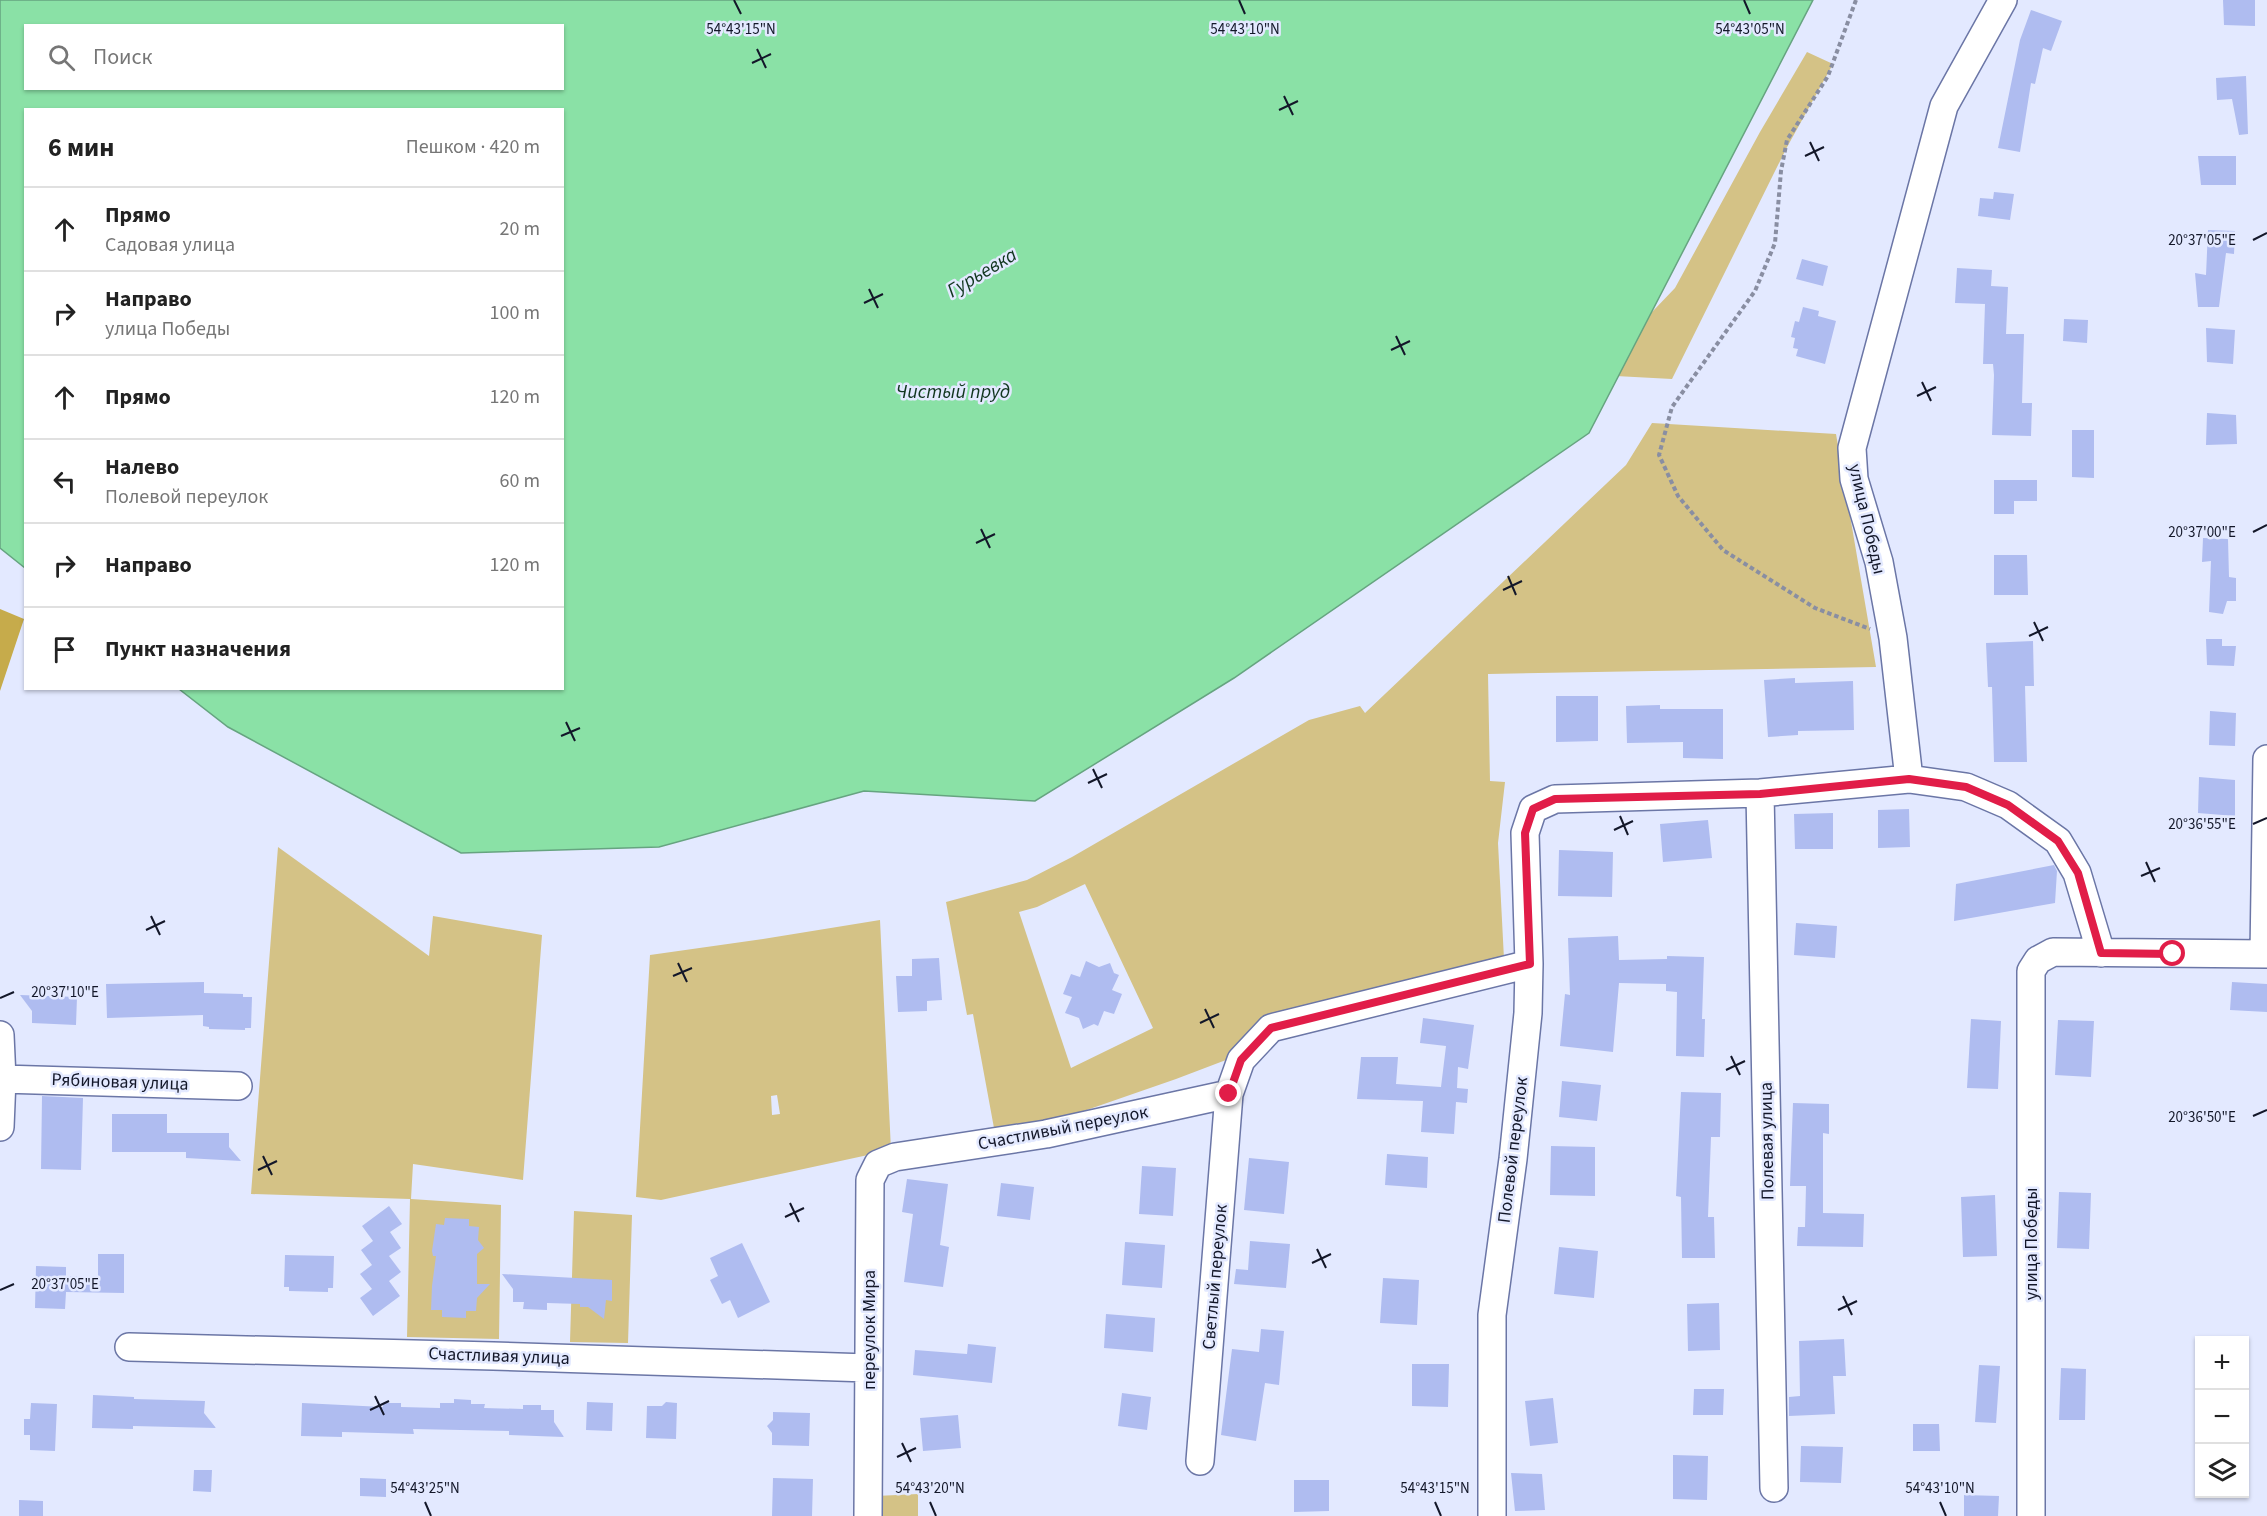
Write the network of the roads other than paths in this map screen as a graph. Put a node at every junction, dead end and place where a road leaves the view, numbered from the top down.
1 (2003, 0) edge
2 (2267, 759) edge
3 (1909, 779) junction
4 (1760, 794) junction
5 (2101, 953) junction
6 (2266, 954) edge
7 (1530, 964) junction
8 (0, 1035) edge
9 (2, 1079) junction
10 (238, 1086) dead end
11 (1229, 1094) junction
12 (0, 1127) edge
13 (895, 1157) joint
14 (129, 1347) dead end
15 (868, 1368) junction
16 (1200, 1461) dead end
17 (1774, 1488) dead end
18 (868, 1516) edge
19 (1492, 1516) edge
20 (2031, 1516) edge

1 - 3 street, улица Победы
2 - 6 street
3 - 4 street
3 - 5 street
4 - 7 street, Полевой переулок
4 - 17 street, Полевая улица
5 - 6 street
5 - 20 street, улица Победы
7 - 11 street, Светлый переулок
7 - 19 street, Полевой переулок
8 - 9 street
9 - 10 street, Рябиновая улица
9 - 12 street
11 - 13 street, Счастливый переулок
11 - 16 street, Светлый переулок
13 - 15 street, переулок Мира
14 - 15 street, Счастливая улица
15 - 18 street, переулок Мира

